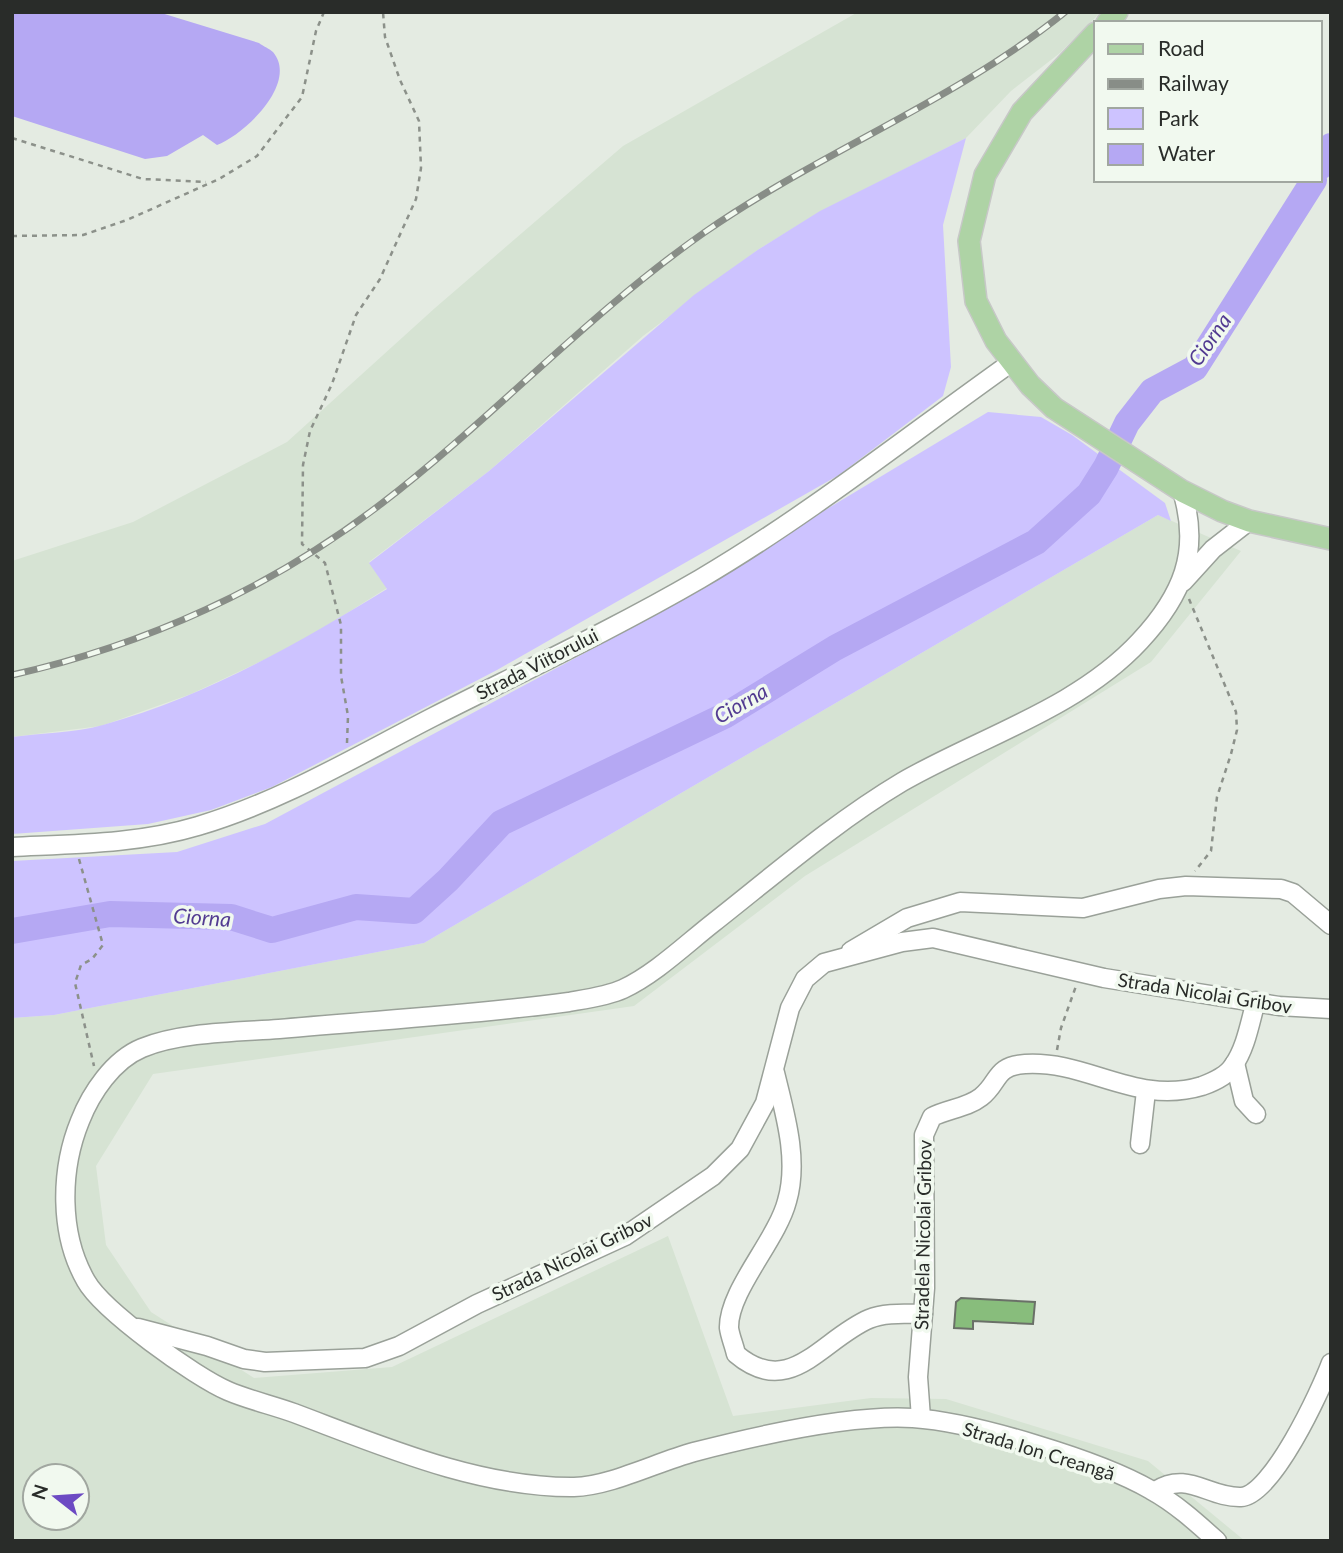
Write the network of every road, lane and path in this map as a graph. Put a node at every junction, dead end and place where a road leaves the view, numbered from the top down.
1 (324, 12) edge
2 (383, 12) edge
3 (1094, 35) edge
4 (12, 138) edge
5 (210, 182) junction
6 (12, 236) edge
7 (1012, 362) junction
8 (1182, 491) junction
9 (1249, 521) junction
10 (1331, 539) edge
11 (1183, 582) junction
12 (347, 763) junction
13 (75, 844) junction
14 (12, 847) edge
15 (1194, 887) junction
16 (1331, 925) edge
17 (836, 960) junction
18 (1081, 973) junction
19 (1256, 1001) junction
20 (1331, 1009) edge
21 (1235, 1063) junction
22 (1057, 1065) junction
23 (775, 1070) junction
24 (99, 1087) junction
25 (1146, 1091) junction
26 (1256, 1114) dead end
27 (1140, 1144) dead end
28 (923, 1314) junction
29 (136, 1328) junction
30 (1331, 1363) edge
31 (920, 1418) junction
32 (1155, 1492) junction
33 (1217, 1541) edge

1 - 5 path
2 - 12 path
3 - 7 main road
4 - 5 path
5 - 6 path
7 - 8 main road
7 - 12 street, Strada Viitorului
8 - 9 main road
8 - 11 street
9 - 10 main road
9 - 11 street, Strada Ion Creangă
11 - 15 path
11 - 24 street, Strada Ion Creangă
12 - 13 street, Strada Viitorului
13 - 14 street, Strada Viitorului
13 - 24 path
15 - 16 street
15 - 17 street
17 - 18 street, Strada Nicolai Gribov
17 - 23 street, Strada Nicolai Gribov
18 - 19 street, Strada Nicolai Gribov
18 - 22 path
19 - 20 street, Strada Nicolai Gribov
19 - 21 street
21 - 25 street, Stradela Nicolai Gribov
21 - 26 street
22 - 25 street, Stradela Nicolai Gribov
22 - 28 street, Stradela Nicolai Gribov
23 - 28 street
23 - 29 street, Strada Nicolai Gribov
24 - 29 street, Strada Ion Creangă
25 - 27 street
28 - 31 street, Stradela Nicolai Gribov
29 - 31 street, Strada Ion Creangă
30 - 32 street
31 - 32 street, Strada Ion Creangă
32 - 33 street, Strada Ion Creangă

